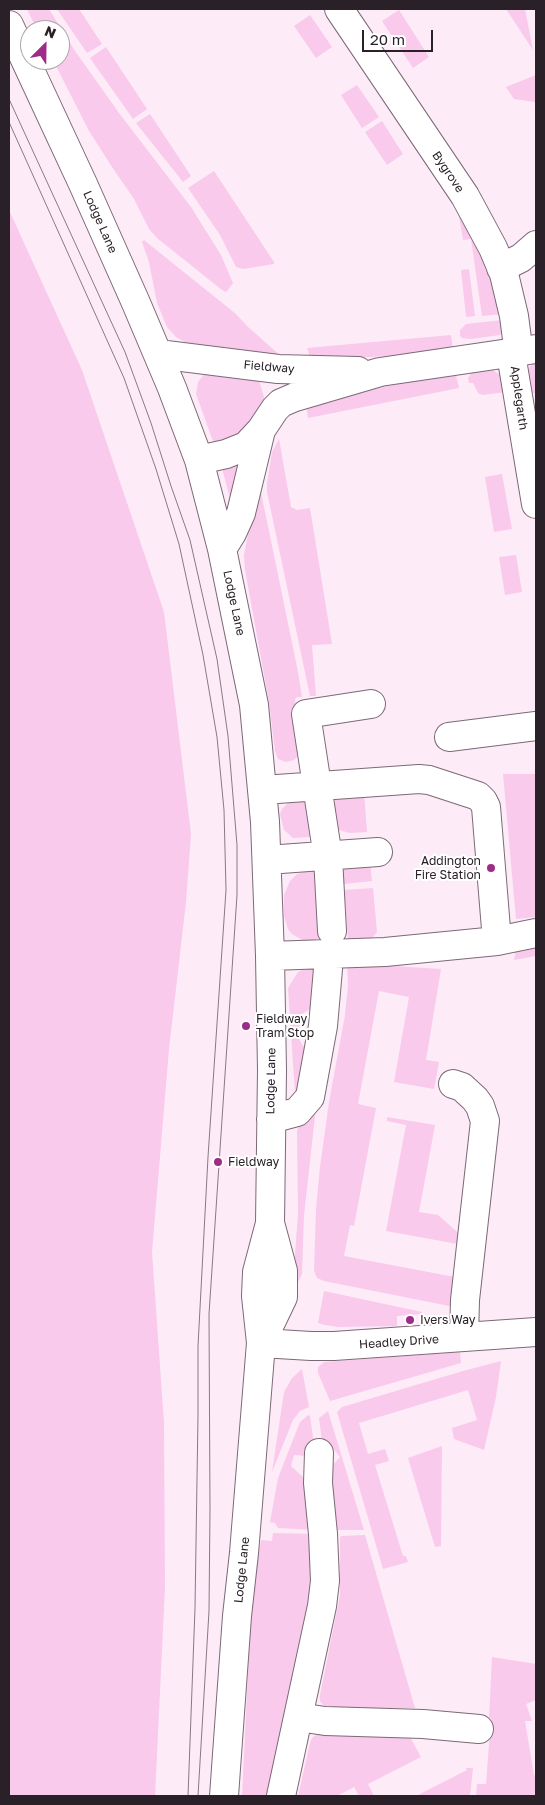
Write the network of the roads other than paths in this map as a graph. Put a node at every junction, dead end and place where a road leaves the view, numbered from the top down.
1 (339, 9) edge
2 (9, 25) edge
3 (536, 245) edge
4 (501, 268) junction
5 (526, 351) edge
6 (158, 354) junction
7 (380, 372) junction
8 (262, 430) junction
9 (199, 460) junction
10 (536, 504) edge
11 (222, 549) junction
12 (372, 704) dead end
13 (536, 726) edge
14 (449, 737) dead end
15 (317, 786) junction
16 (263, 790) junction
17 (378, 852) dead end
18 (328, 857) junction
19 (267, 860) junction
20 (536, 933) edge
21 (497, 941) junction
22 (329, 943) junction
23 (270, 956) junction
24 (453, 1084) dead end
25 (271, 1119) junction
26 (536, 1332) edge
27 (464, 1337) junction
28 (261, 1343) junction
29 (319, 1453) dead end
30 (298, 1717) junction
31 (479, 1729) dead end
32 (224, 1796) edge
33 (281, 1796) edge

1 - 4 street, Bygrove
2 - 6 street, Lodge Lane
3 - 4 street
4 - 5 street, Bygrove
5 - 7 street, Fieldway
5 - 10 street, Applegarth
6 - 7 street, Fieldway
6 - 9 street, Lodge Lane
7 - 8 street, Fieldway
8 - 9 street, Fieldway
8 - 11 street, Fieldway
9 - 11 street, Lodge Lane
11 - 16 street, Lodge Lane
12 - 15 street
13 - 14 street
15 - 16 street
15 - 18 street
15 - 21 street
16 - 19 street, Lodge Lane
17 - 18 street
18 - 19 street
18 - 22 street
19 - 23 street, Lodge Lane
20 - 21 street
21 - 22 street
22 - 23 street
22 - 25 street
23 - 25 street, Lodge Lane
24 - 27 street
25 - 28 street, Lodge Lane
26 - 27 street, Headley Drive
27 - 28 street, Headley Drive
28 - 32 street, Lodge Lane
29 - 30 street
30 - 31 street
30 - 33 street

